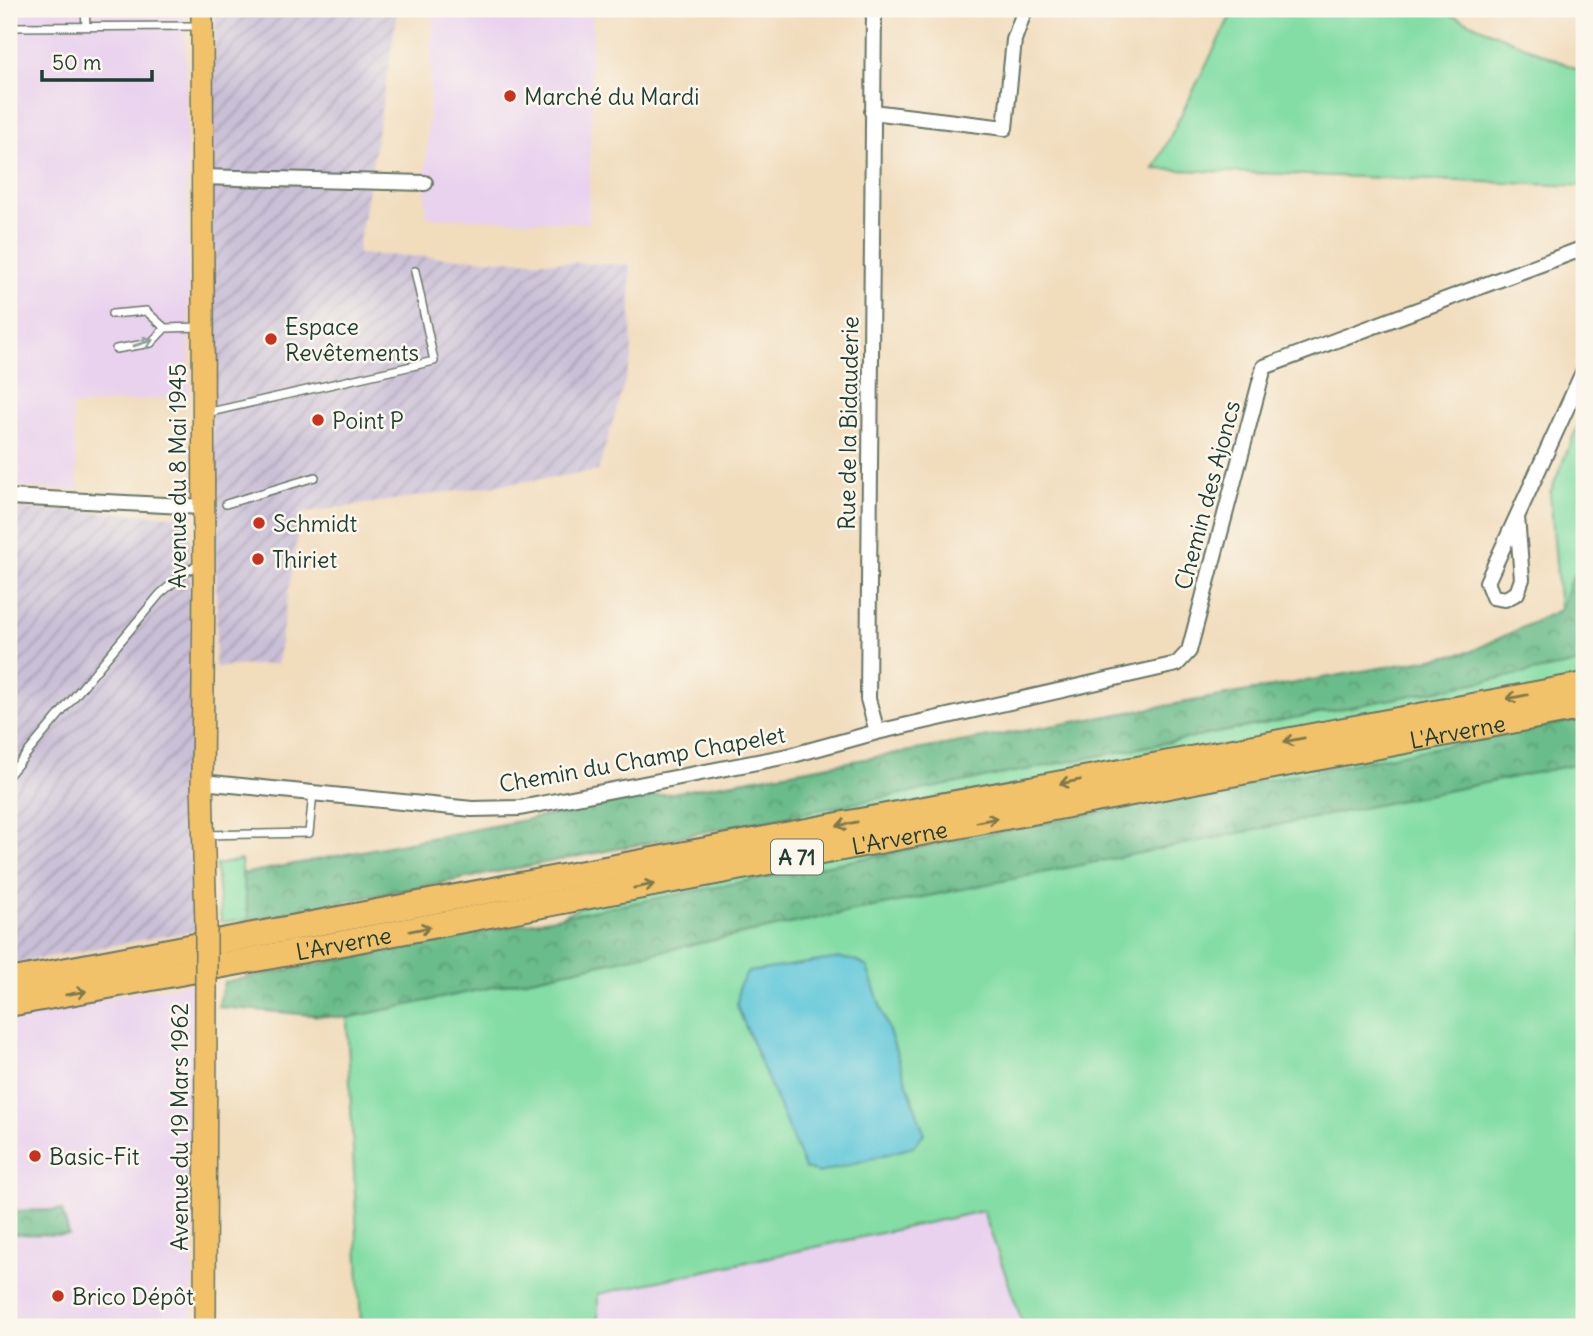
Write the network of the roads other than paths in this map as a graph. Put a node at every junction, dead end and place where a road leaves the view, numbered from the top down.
1 (85, 9) edge
2 (874, 9) edge
3 (1024, 9) edge
4 (201, 17) edge
5 (86, 26) junction
6 (9, 27) edge
7 (872, 113) junction
8 (202, 177) junction
9 (425, 183) dead end
10 (1584, 248) edge
11 (415, 271) dead end
12 (112, 314) dead end
13 (202, 327) junction
14 (165, 328) junction
15 (116, 349) dead end
16 (1584, 370) edge
17 (202, 414) junction
18 (315, 477) dead end
19 (9, 497) edge
20 (226, 504) dead end
21 (203, 507) junction
22 (1517, 517) junction
23 (204, 562) junction
24 (1584, 685) edge
25 (1584, 707) edge
26 (877, 732) junction
27 (9, 775) edge
28 (202, 782) junction
29 (313, 793) junction
30 (204, 835) junction
31 (205, 926) joint
32 (9, 981) edge
33 (9, 1004) edge
34 (205, 1327) edge

1 - 5 lane
2 - 7 street, Rue de la Bidauderie
3 - 7 street
4 - 5 lane, Avenue du 8 Mai 1945
4 - 8 main road, Avenue du 8 Mai 1945
5 - 6 lane, Avenue du 8 Mai 1945
7 - 26 street, Rue de la Bidauderie
8 - 9 street
8 - 13 main road, Avenue du 8 Mai 1945
10 - 26 street, Chemin des Ajoncs
11 - 17 lane
12 - 14 lane
13 - 14 lane
13 - 17 main road, Avenue du 8 Mai 1945
15 -> 14 lane
16 - 22 street
17 - 21 main road, Avenue du 8 Mai 1945
18 - 20 lane
19 - 21 street
21 - 23 main road, Avenue du 8 Mai 1945
22 - 22 street
23 - 27 lane
23 - 28 main road, Avenue du 8 Mai 1945
24 -> 32 highway, L'Arverne / A 71
33 -> 25 highway, L'Arverne / A 71
26 - 29 street, Chemin du Champ Chapelet
28 - 29 street, Chemin du Champ Chapelet
28 - 30 main road, Avenue du 8 Mai 1945
29 - 30 lane
30 - 31 main road, Avenue du 8 Mai 1945
31 - 34 main road, Avenue du 19 Mars 1962, bridge

